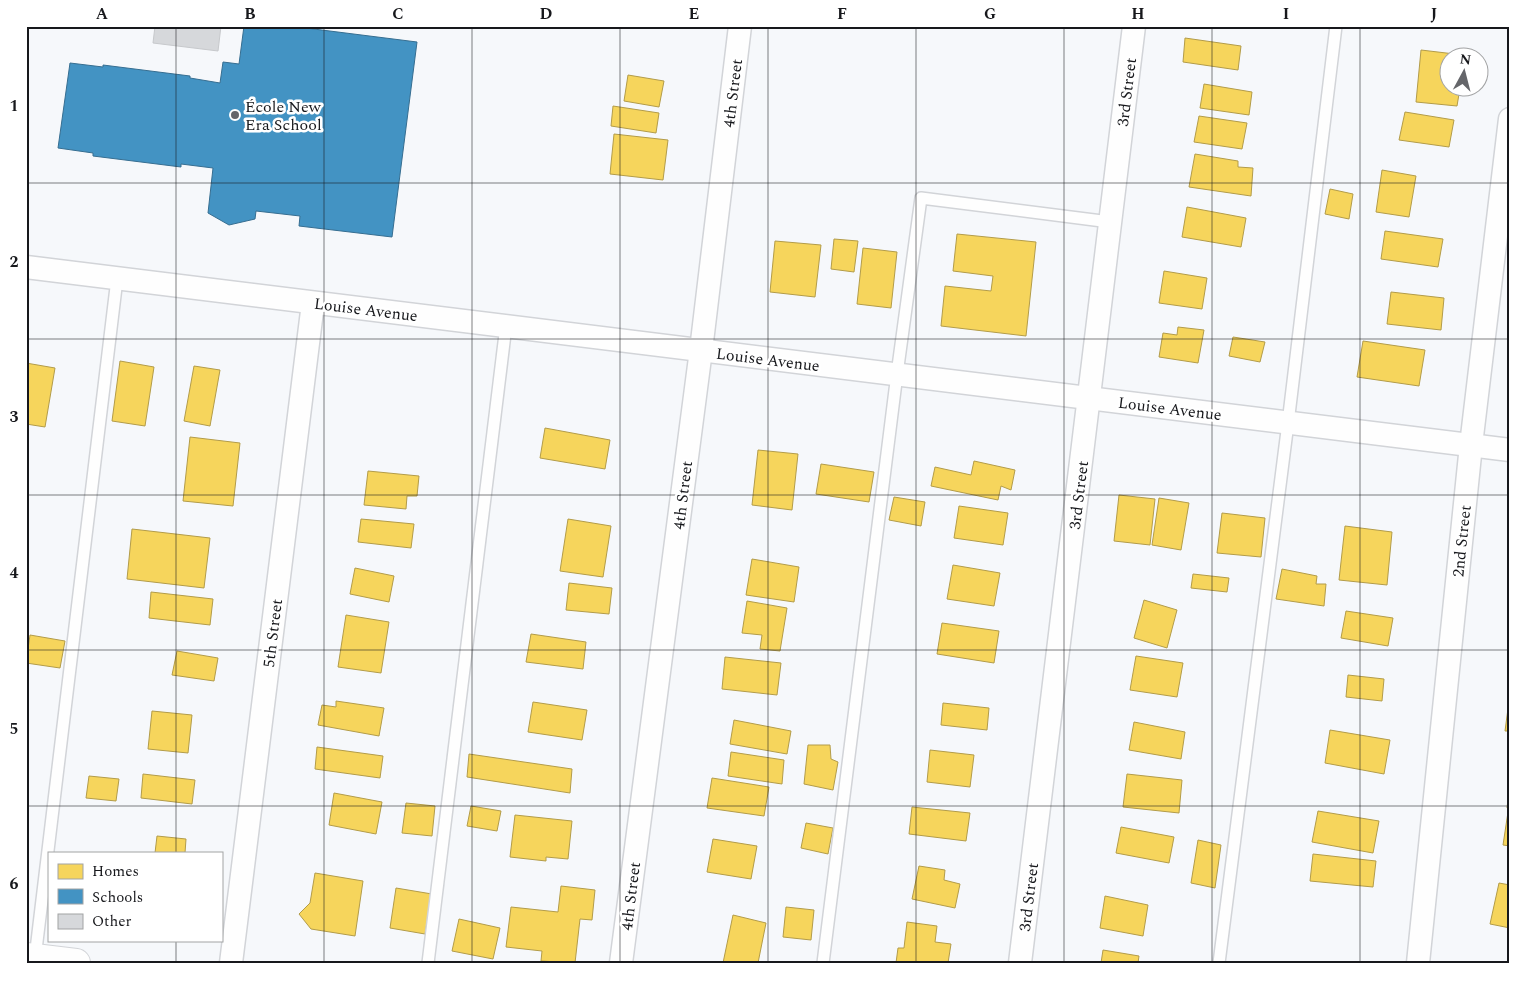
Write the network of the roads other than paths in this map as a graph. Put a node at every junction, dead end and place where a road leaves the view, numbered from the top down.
1 (740, 26) edge
2 (1134, 26) edge
3 (1336, 26) edge
4 (1510, 119) edge
5 (1110, 222) junction
6 (26, 268) edge
7 (117, 279) junction
8 (314, 303) junction
9 (506, 326) junction
10 (701, 350) junction
11 (897, 374) junction
12 (1090, 398) junction
13 (1288, 423) junction
14 (1470, 445) junction
15 (1510, 450) edge
16 (31, 957) edge
17 (76, 963) edge
18 (231, 963) edge
19 (428, 963) edge
20 (621, 963) edge
21 (822, 963) edge
22 (1020, 963) edge
23 (1219, 963) edge
24 (1418, 963) edge

1 - 10 street, 4th Street
2 - 5 street, 3rd Street
3 - 13 lane
4 - 14 street, 2nd Street
5 - 11 lane
5 - 12 street, 3rd Street
6 - 7 street, Louise Avenue
7 - 8 street, Louise Avenue
7 - 16 lane
8 - 9 street, Louise Avenue
8 - 18 street, 5th Street
9 - 10 street, Louise Avenue
9 - 19 lane
10 - 11 street, Louise Avenue
10 - 20 street, 4th Street
11 - 12 street, Louise Avenue
11 - 21 lane
12 - 13 street, Louise Avenue
12 - 22 street, 3rd Street
13 - 14 street, Louise Avenue
13 - 23 lane
14 - 15 street, Louise Avenue
14 - 24 street, 2nd Street
16 - 17 main road

